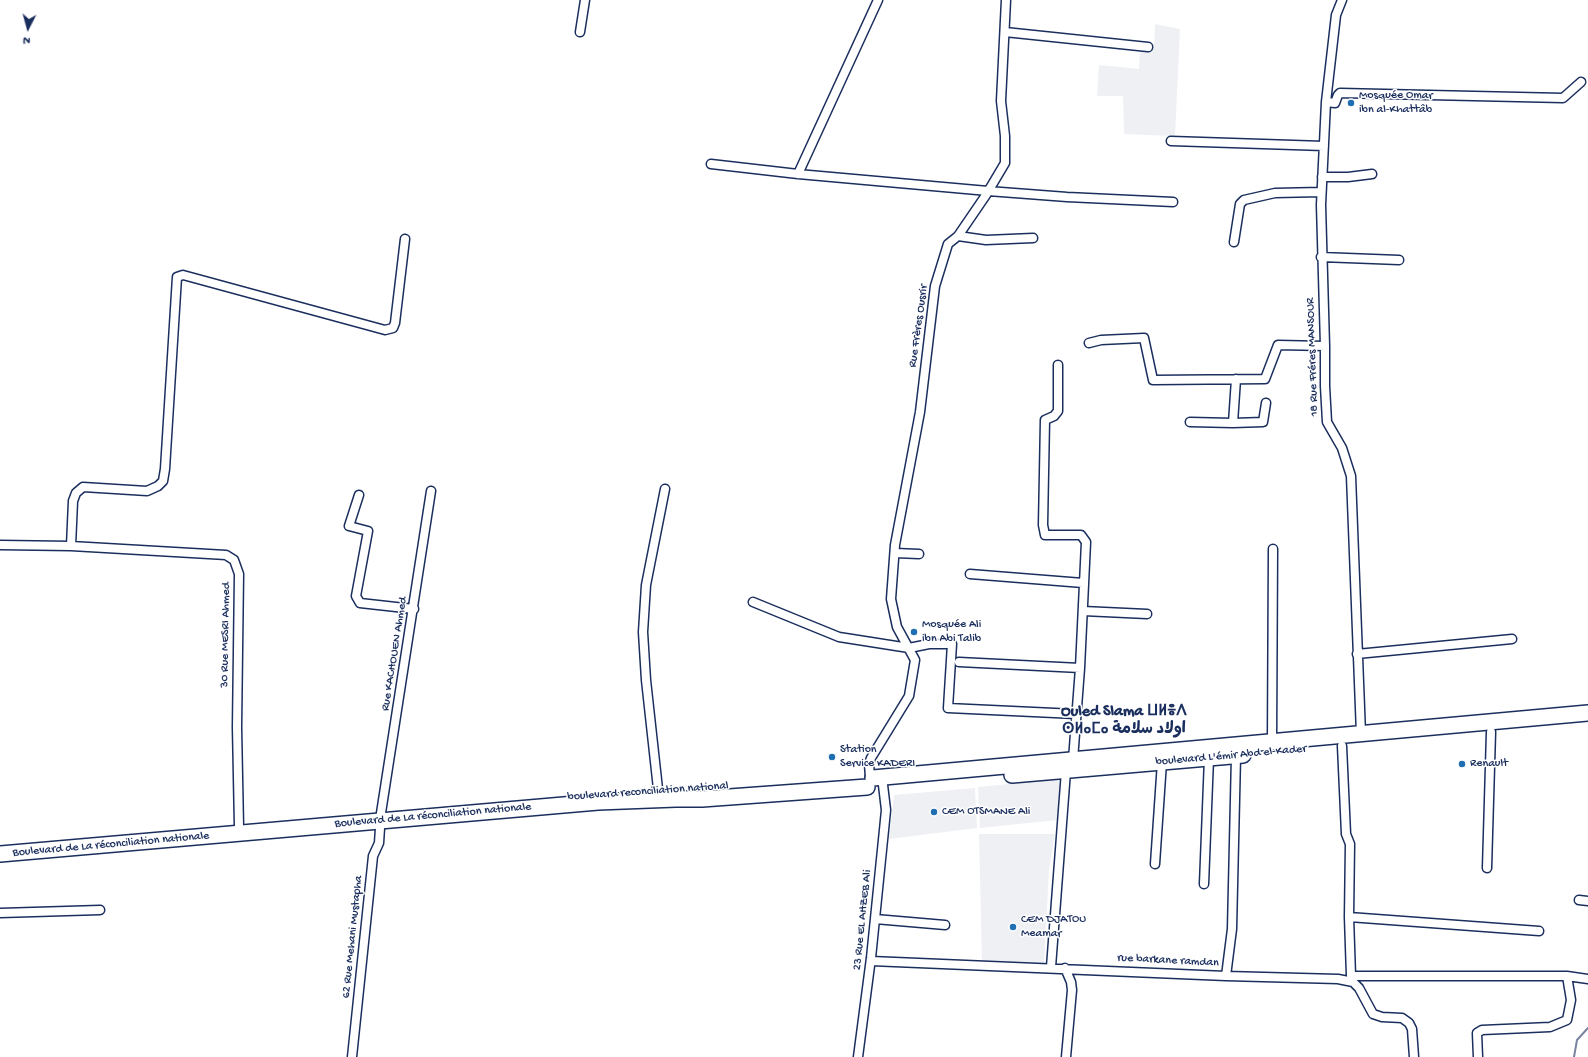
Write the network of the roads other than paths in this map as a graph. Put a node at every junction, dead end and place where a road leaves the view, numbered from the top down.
1 (584, 0) edge
2 (878, 0) edge
3 (1006, 0) edge
4 (1342, 0) edge
5 (580, 32) dead end
6 (1005, 32) junction
7 (1148, 47) dead end
8 (1581, 82) dead end
9 (1326, 102) junction
10 (1171, 141) dead end
11 (1324, 146) junction
12 (711, 164) dead end
13 (798, 174) junction
14 (1372, 174) dead end
15 (1322, 177) junction
16 (988, 191) junction
17 (1321, 192) junction
18 (1173, 202) dead end
19 (958, 236) junction
20 (405, 238) dead end
21 (1033, 238) dead end
22 (1234, 242) dead end
23 (1321, 257) junction
24 (1398, 260) dead end
25 (1089, 343) dead end
26 (1325, 346) junction
27 (1058, 365) dead end
28 (1236, 379) junction
29 (1266, 403) dead end
30 (1190, 422) dead end
31 (1233, 422) junction
32 (665, 489) dead end
33 (431, 491) dead end
34 (359, 496) dead end
35 (0, 545) edge
36 (71, 546) junction
37 (1273, 549) dead end
38 (895, 553) junction
39 (919, 554) dead end
40 (970, 574) dead end
41 (1084, 582) junction
42 (753, 602) dead end
43 (414, 609) junction
44 (1082, 611) junction
45 (1147, 614) dead end
46 (1512, 639) dead end
47 (909, 648) junction
48 (1357, 654) junction
49 (959, 662) dead end
50 (1080, 668) junction
51 (1588, 713) edge
52 (1076, 714) junction
53 (1588, 723) edge
54 (1491, 732) junction
55 (1361, 734) junction
56 (1272, 742) junction
57 (1342, 746) junction
58 (1236, 756) junction
59 (1209, 758) junction
60 (1162, 762) junction
61 (1069, 765) junction
62 (872, 782) junction
63 (658, 789) junction
64 (381, 817) junction
65 (239, 827) junction
66 (0, 848) edge
67 (0, 854) edge
68 (1155, 864) dead end
69 (1487, 868) dead end
70 (1204, 884) dead end
71 (1579, 900) dead end
72 (1588, 901) edge
73 (100, 910) dead end
74 (0, 913) edge
75 (1349, 917) junction
76 (875, 919) junction
77 (945, 925) dead end
78 (1539, 931) dead end
79 (871, 961) junction
80 (1051, 967) junction
81 (1065, 968) junction
82 (1226, 976) junction
83 (1567, 976) junction
84 (1588, 979) edge
85 (352, 1057) edge
86 (858, 1057) edge
87 (1066, 1057) edge
88 (1414, 1057) edge
89 (1478, 1057) edge

1 - 5 street
2 - 13 street
3 - 6 street, Rue Frères Ousrir
4 - 9 street, 18 Rue Fréres MANSOUR
6 - 7 street
6 - 16 street, Rue Frères Ousrir
8 - 9 street
9 - 11 street, 18 Rue Fréres MANSOUR
10 - 11 street
11 - 15 street, 18 Rue Fréres MANSOUR
12 - 13 street
13 - 16 street
14 - 15 street
15 - 17 street, 18 Rue Fréres MANSOUR
16 - 18 street
16 - 19 street, Rue Frères Ousrir
17 - 22 street
17 - 23 street, 18 Rue Fréres MANSOUR
19 - 21 street
19 - 38 street, Rue Frères Ousrir
20 - 36 street
23 - 24 street
23 - 26 street, 18 Rue Fréres MANSOUR
25 - 28 street
26 - 28 street
26 - 48 street, 18 Rue Fréres MANSOUR
27 - 41 street
28 - 31 street
29 - 31 street
30 - 31 street
32 - 63 street
33 - 43 street, Rue KACHOUEN Ahmed
34 - 43 street
35 - 36 street, 30 Rue MESRI Ahmed
36 - 65 street, 30 Rue MESRI Ahmed
37 - 56 street
38 - 39 street
38 - 47 street, Rue Frères Ousrir
40 - 41 street
41 - 44 street
42 - 47 street
43 - 64 street, Rue KACHOUEN Ahmed
44 - 45 street
44 - 50 street
46 - 48 street
47 - 52 street
47 - 62 street, Rue Frères Ousrir
48 - 55 street, 18 Rue Fréres MANSOUR
49 - 50 street
50 - 52 street
51 - 55 highway
52 - 61 street
53 - 54 highway, boulevard L'émir Abd el-Kader
54 - 57 highway, boulevard L'émir Abd el-Kader
54 - 69 street
55 - 56 highway
56 - 61 highway
57 - 58 highway, boulevard L'émir Abd el-Kader
57 - 75 street
58 - 59 highway, boulevard L'émir Abd el-Kader
58 - 82 street
59 - 60 highway, boulevard L'émir Abd el-Kader
59 - 70 street
60 - 61 highway, boulevard L'émir Abd el-Kader
60 - 68 street
61 - 62 highway
61 - 80 street
62 - 63 highway, boulevard reconciliation national
62 - 64 highway, Boulevard de La réconciliation nationale
62 - 76 street, 23 Rue EL AHZEB Ali
63 - 64 highway, boulevard reconciliation national
64 - 65 highway, boulevard reconciliation national
64 - 67 highway, Boulevard de La réconciliation nationale
64 - 85 street, 62 Rue Mehani Mustapha
65 - 66 highway, boulevard reconciliation national
71 - 72 street
73 - 74 street
75 - 78 street
75 - 83 street
76 - 77 street
76 - 79 street, 23 Rue EL AHZEB Ali
79 - 80 street, rue barkane ramdan
79 - 86 street, 23 Rue EL AHZEB Ali
80 - 81 street, rue barkane ramdan
81 - 82 street, rue barkane ramdan
81 - 87 street
82 - 88 street, rue barkane ramdan
83 - 84 street
83 - 89 street

